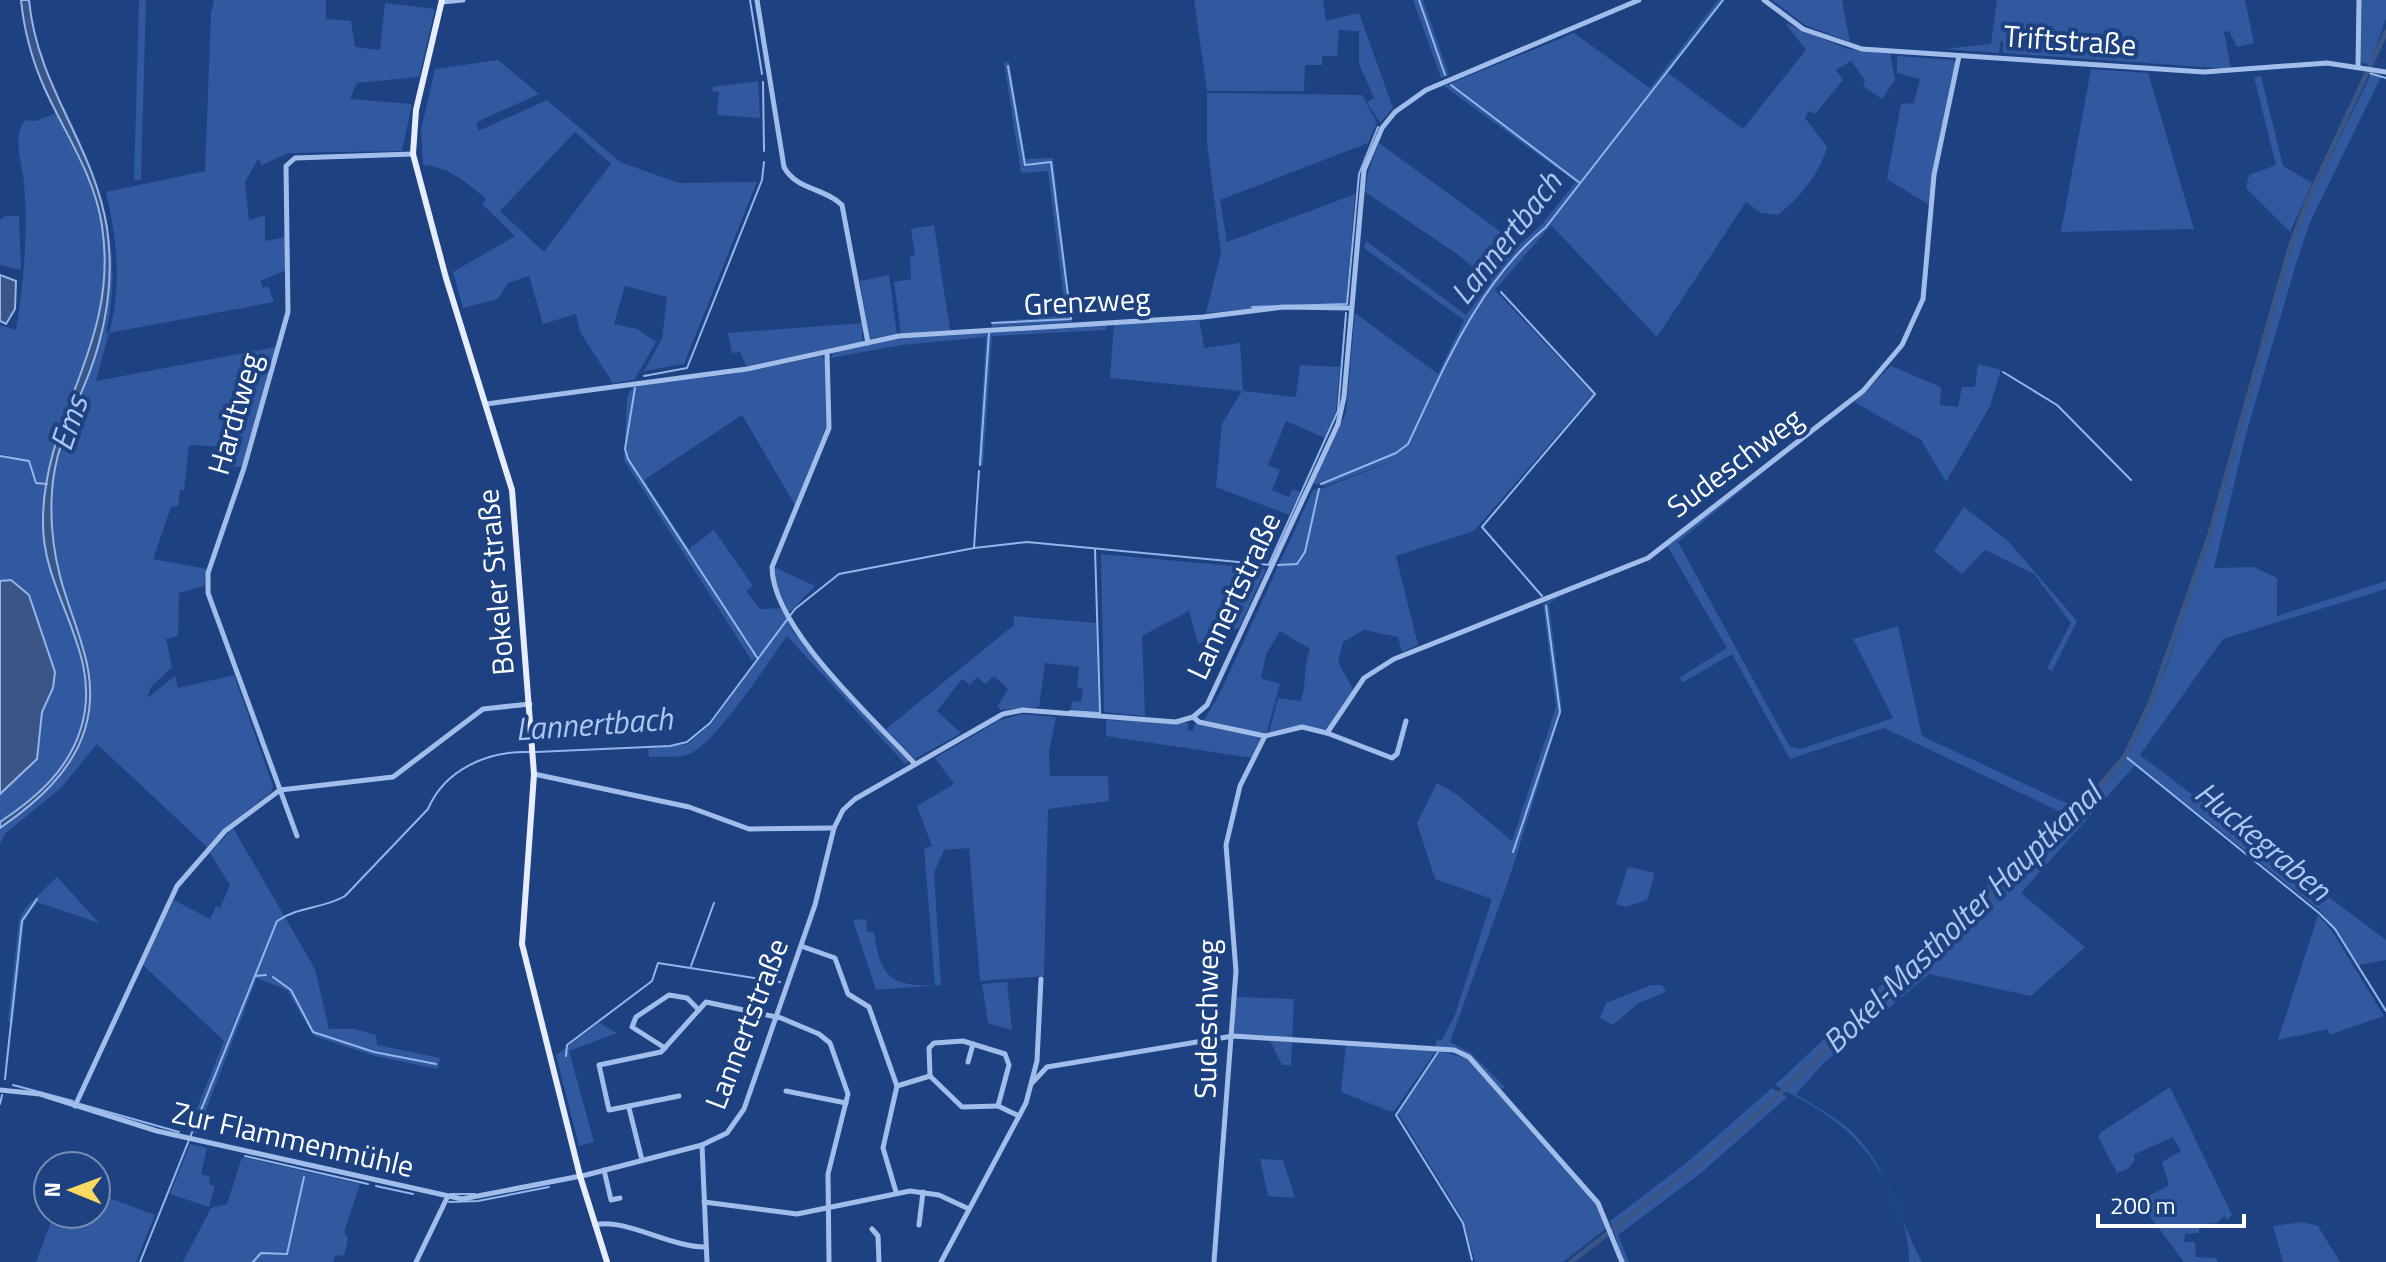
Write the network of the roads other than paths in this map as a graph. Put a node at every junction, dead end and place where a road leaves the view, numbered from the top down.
1 (463, 0) edge
2 (757, 0) edge
3 (1639, 0) edge
4 (1764, 0) edge
5 (2359, 0) edge
6 (442, 1) edge
7 (1959, 56) junction
8 (2361, 66) junction
9 (2383, 71) edge
10 (413, 154) junction
11 (1351, 308) junction
12 (868, 343) junction
13 (827, 352) junction
14 (486, 404) junction
15 (530, 704) junction
16 (1193, 717) junction
17 (1406, 721) dead end
18 (1327, 733) junction
19 (1265, 736) junction
20 (915, 764) junction
21 (534, 774) junction
22 (280, 790) junction
23 (834, 828) junction
24 (297, 836) dead end
25 (801, 946) junction
26 (1041, 979) dead end
27 (699, 1010) junction
28 (775, 1017) junction
29 (1233, 1036) junction
30 (973, 1044) junction
31 (665, 1048) junction
32 (1037, 1061) junction
33 (968, 1062) dead end
34 (1047, 1067) junction
35 (930, 1076) junction
36 (1033, 1082) junction
37 (897, 1086) junction
38 (0, 1090) edge
39 (786, 1091) dead end
40 (679, 1096) dead end
41 (846, 1103) junction
42 (75, 1106) junction
43 (998, 1106) junction
44 (629, 1108) junction
45 (1019, 1116) junction
46 (702, 1145) junction
47 (642, 1160) junction
48 (604, 1170) junction
49 (580, 1176) junction
50 (896, 1192) junction
51 (923, 1192) junction
52 (447, 1197) junction
53 (620, 1198) dead end
54 (704, 1202) junction
55 (969, 1209) junction
56 (827, 1210) junction
57 (594, 1225) junction
58 (919, 1225) dead end
59 (872, 1229) dead end
60 (706, 1247) junction
61 (416, 1262) edge
62 (607, 1262) edge
63 (707, 1262) edge
64 (829, 1262) edge
65 (879, 1262) edge
66 (941, 1262) edge
67 (1214, 1262) edge
68 (1622, 1262) edge

1 - 6 street
2 - 12 street
3 - 11 street, Lannertstraße
4 - 7 street, Triftstraße
5 - 8 street
6 - 10 main road, Bokeler Straße
7 - 8 street, Triftstraße
7 - 18 street, Sudeschweg
8 - 9 street, Triftstraße
10 - 14 main road, Bokeler Straße
10 - 22 street, Hardtweg
11 - 12 street, Grenzweg
11 - 16 street, Lannertstraße
12 - 13 street, Grenzweg
13 - 14 street, Grenzweg
13 - 20 street
14 - 15 main road, Bokeler Straße
15 - 21 main road, Bokeler Straße
15 - 22 street
16 - 19 street
16 - 20 street, Lannertstraße
17 - 18 street
18 - 19 street
19 - 29 street, Sudeschweg
20 - 23 street, Lannertstraße
21 - 23 street
21 - 49 main road, Bokeler Straße
22 - 24 street, Hardtweg
22 - 42 street
23 - 25 street, Lannertstraße
25 - 28 street, Lannertstraße
25 - 37 street
26 - 32 street
27 - 28 street
27 - 31 street
27 - 31 street
28 - 41 street
28 - 46 street, Lannertstraße
29 - 34 street
29 - 67 street, Sudeschweg
29 - 68 street
30 - 33 street
30 - 35 street
30 - 43 street
31 - 44 street
32 - 34 street
32 - 36 street
34 - 36 street
35 - 37 street
35 - 43 street
36 - 45 street
37 - 50 street
38 - 42 street, Zur Flammenmühle
39 - 41 street
40 - 44 street
41 - 56 street
42 - 52 street, Zur Flammenmühle
43 - 45 street
44 - 47 street
45 - 55 street
46 - 47 street, Lannertstraße
46 - 54 street
47 - 48 street, Lannertstraße
48 - 49 street, Lannertstraße
48 - 53 street
49 - 52 street, Zur Flammenmühle
49 - 57 main road, Bokeler Straße
50 - 51 street
50 - 56 street
51 - 55 street
51 - 58 street
52 - 61 street
54 - 56 street
54 - 60 street
55 - 66 street
56 - 64 street
57 - 60 street
57 - 62 main road, Bokeler Straße
59 - 65 street
60 - 63 street

